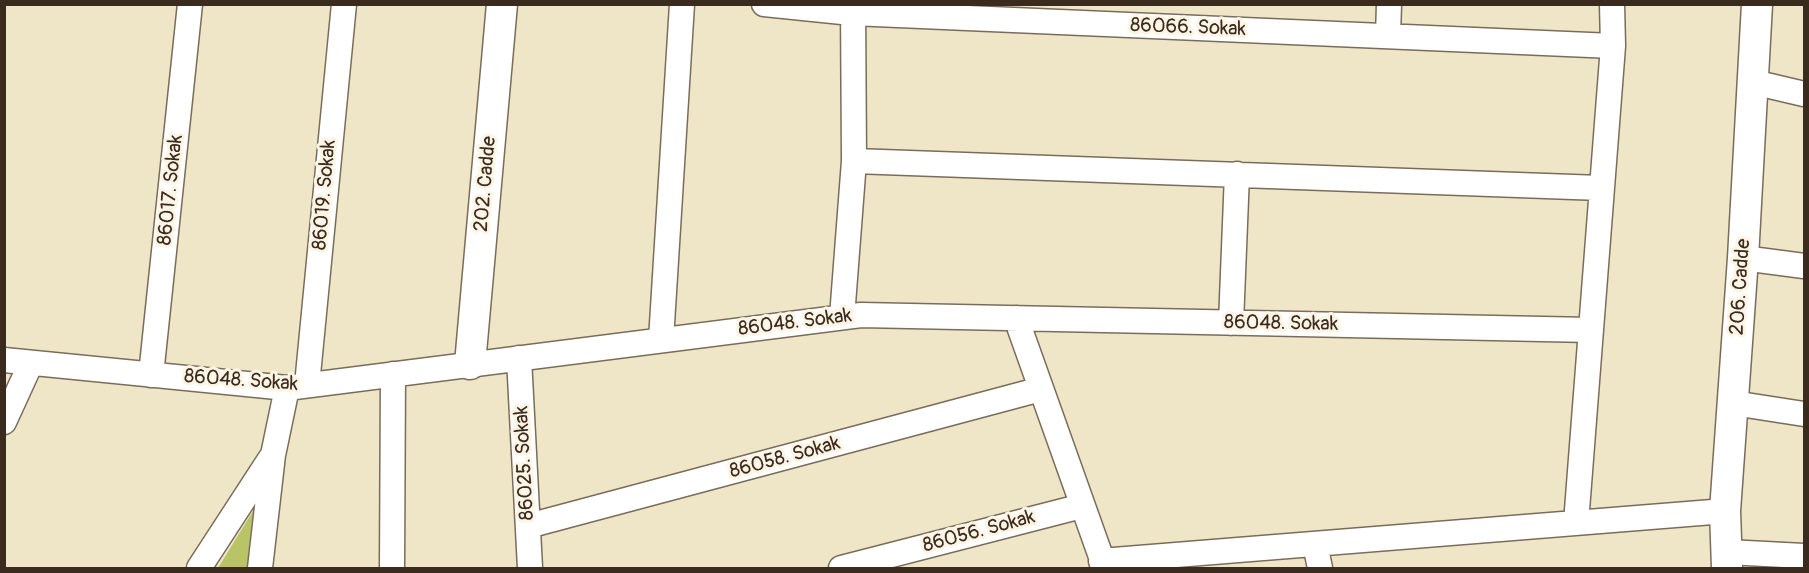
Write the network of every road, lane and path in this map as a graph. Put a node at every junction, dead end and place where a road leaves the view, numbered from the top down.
1 (190, 4) edge
2 (344, 4) edge
3 (502, 4) edge
4 (682, 4) edge
5 (764, 4) edge
6 (1389, 4) edge
7 (1612, 4) edge
8 (1757, 4) edge
9 (853, 9) edge
10 (1388, 36) junction
11 (1612, 46) junction
12 (1753, 82) junction
13 (1804, 94) edge
14 (854, 161) junction
15 (1237, 174) junction
16 (1600, 188) junction
17 (1743, 258) junction
18 (1804, 266) edge
19 (842, 317) junction
20 (1016, 318) junction
21 (1231, 322) junction
22 (1591, 330) junction
23 (660, 340) junction
24 (519, 358) junction
25 (4, 360) edge
26 (31, 363) junction
27 (470, 364) junction
28 (393, 374) junction
29 (151, 375) junction
30 (297, 387) junction
31 (1041, 389) junction
32 (1733, 403) junction
33 (1804, 414) edge
34 (4, 422) edge
35 (273, 455) junction
36 (1082, 506) junction
37 (1725, 511) junction
38 (1576, 523) junction
39 (528, 526) junction
40 (1315, 544) junction
41 (1804, 556) edge
42 (1727, 560) edge
43 (1103, 565) edge
44 (199, 568) edge
45 (260, 568) edge
46 (392, 568) edge
47 (530, 568) edge
48 (841, 568) edge
49 (1320, 568) edge

1 - 29 street, 86017. Sokak
2 - 30 street, 86019. Sokak
3 - 27 street, 202. Cadde
4 - 23 street
5 - 9 street, 86066. Sokak
6 - 10 street
7 - 11 street
8 - 12 street, 206. Cadde
9 - 10 street, 86066. Sokak
9 - 14 street
10 - 11 street, 86066. Sokak
11 - 16 street
12 - 13 street
12 - 17 street, 206. Cadde
14 - 15 street
14 - 19 street
15 - 16 street
15 - 21 street
16 - 22 street
17 - 18 street
17 - 32 street, 206. Cadde
19 - 20 street, 86048. Sokak
19 - 23 street, 86048. Sokak
20 - 21 street, 86048. Sokak
20 - 31 street
21 - 22 street, 86048. Sokak
22 - 38 street
23 - 24 street, 86048. Sokak
24 - 27 street, 86048. Sokak
24 - 39 street, 86025. Sokak
25 - 26 street, 86048. Sokak
26 - 29 street, 86048. Sokak
26 - 34 street
27 - 28 street, 86048. Sokak
28 - 30 street, 86048. Sokak
28 - 46 street
29 - 30 street, 86048. Sokak
30 - 35 street, 86019. Sokak
31 - 36 street
31 - 39 street, 86058. Sokak
32 - 33 street
32 - 37 street, 206. Cadde
35 - 44 street, 86019. Sokak
35 - 45 street, 86019. Sokak
36 - 43 street
36 - 48 street, 86056. Sokak
37 - 38 street
37 - 42 street, 206. Cadde
38 - 40 street
39 - 47 street, 86025. Sokak
40 - 43 street
40 - 49 street
41 - 42 street

